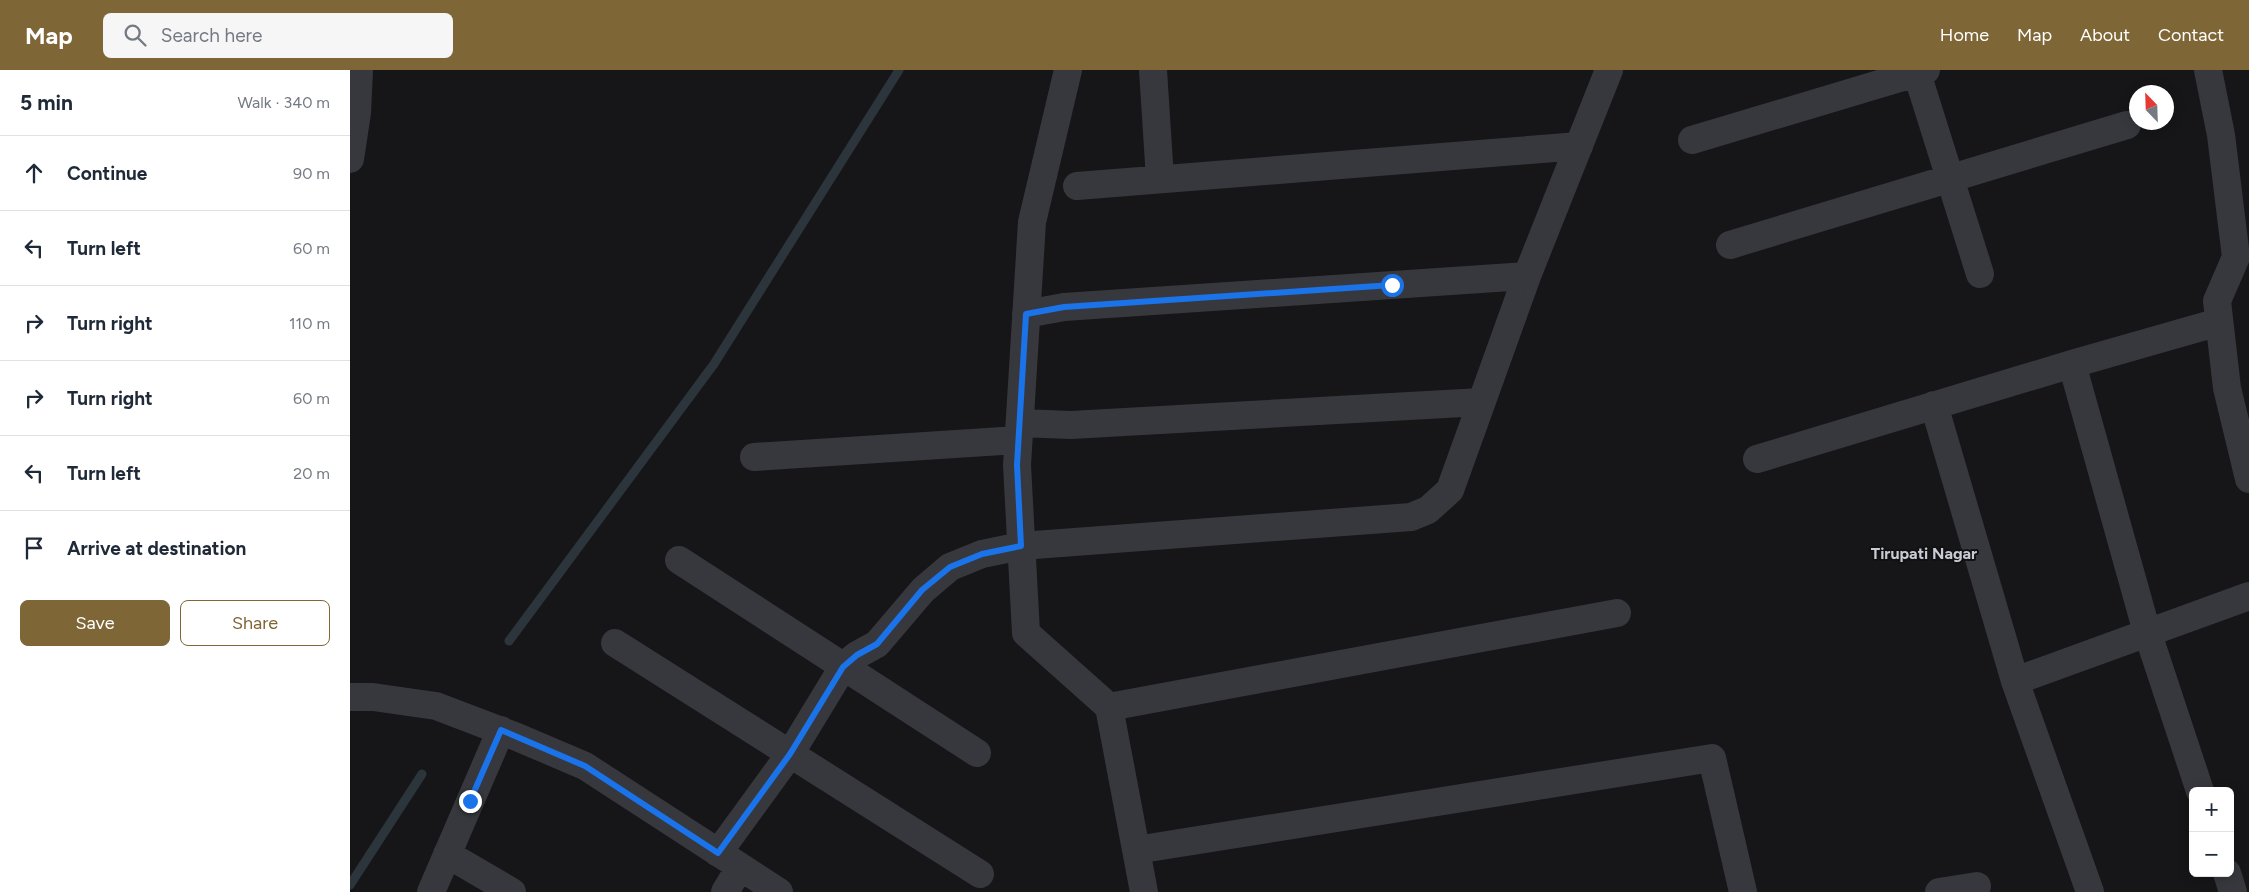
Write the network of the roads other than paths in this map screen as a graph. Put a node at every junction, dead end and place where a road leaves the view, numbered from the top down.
1 (359, 70) edge
2 (1068, 70) edge
3 (1153, 70) edge
4 (1609, 70) edge
5 (2208, 70) edge
6 (1920, 71) edge
7 (2127, 125) dead end
8 (1692, 140) dead end
9 (1579, 146) junction
10 (350, 159) edge
11 (1951, 178) junction
12 (1160, 179) junction
13 (1077, 186) dead end
14 (1730, 245) dead end
15 (1980, 274) dead end
16 (1527, 276) junction
17 (1026, 314) junction
18 (2219, 322) junction
19 (2072, 364) junction
20 (1481, 402) junction
21 (1934, 405) junction
22 (1019, 432) junction
23 (754, 457) dead end
24 (1757, 459) dead end
25 (2249, 479) edge
26 (1021, 546) junction
27 (679, 560) dead end
28 (2249, 596) edge
29 (1617, 613) dead end
30 (2148, 633) junction
31 (615, 643) dead end
32 (843, 667) junction
33 (2014, 681) junction
34 (350, 696) edge
35 (1109, 707) junction
36 (501, 730) junction
37 (977, 753) dead end
38 (790, 754) junction
39 (2199, 787) edge
40 (1136, 850) junction
41 (448, 854) junction
42 (729, 860) junction
43 (980, 874) dead end
44 (2228, 877) edge
45 (1977, 886) dead end
46 (431, 892) edge
47 (512, 892) edge
48 (724, 892) edge
49 (779, 892) edge
50 (1144, 892) edge
51 (1743, 892) edge
52 (1939, 892) edge
53 (2090, 892) edge
54 (2234, 892) edge

1 - 10 street
2 - 17 street
3 - 12 street
4 - 9 street
5 - 18 street
6 - 8 street
6 - 11 street
7 - 11 street
9 - 12 street
9 - 16 street
11 - 14 street
11 - 15 street
12 - 13 street
16 - 17 street
16 - 20 street
17 - 22 street
18 - 19 street
18 - 25 street
19 - 21 street
19 - 30 street
20 - 22 street
20 - 26 street
21 - 24 street
21 - 33 street
22 - 23 street
22 - 26 street
26 - 32 street
26 - 35 street
27 - 32 street
28 - 30 street
29 - 35 street
30 - 33 street
30 - 39 street
31 - 38 street
32 - 37 street
32 - 38 street
33 - 53 street
34 - 36 street
35 - 40 street
36 - 41 street
36 - 42 street
38 - 42 street
38 - 43 street
40 - 50 street
40 - 51 street
41 - 46 street
41 - 47 street
42 - 48 street
42 - 49 street
44 - 54 street
45 - 52 street

